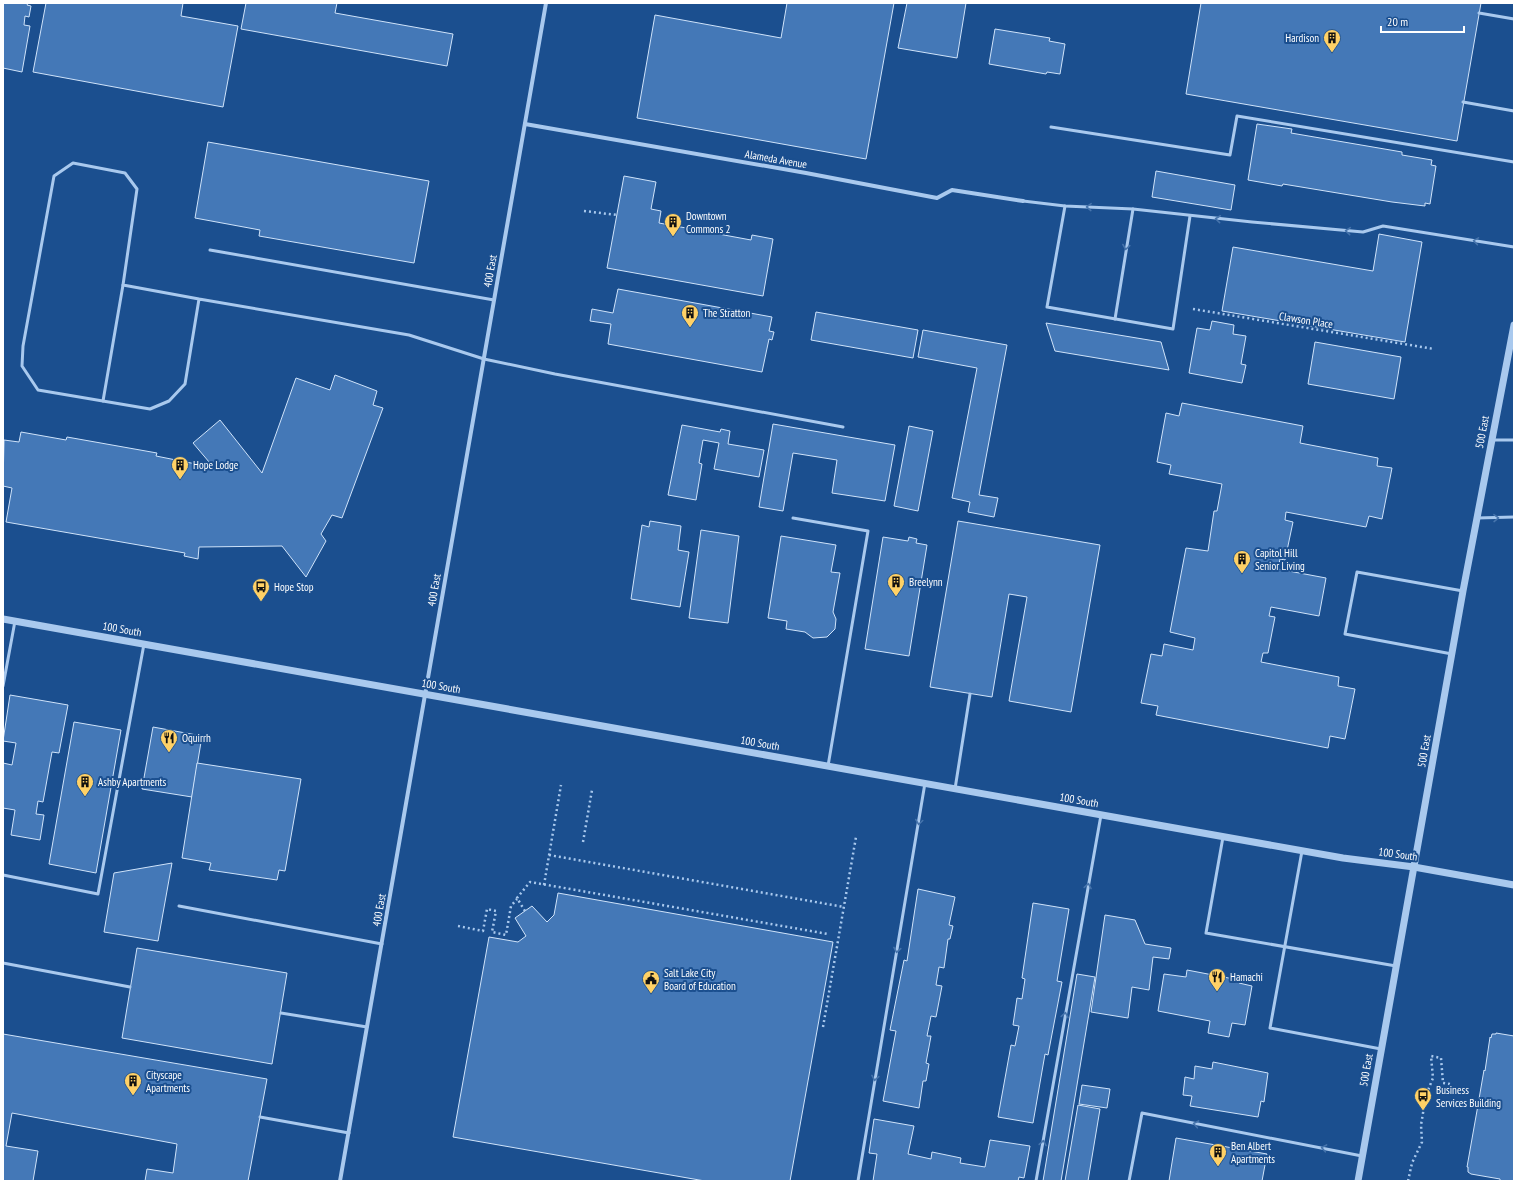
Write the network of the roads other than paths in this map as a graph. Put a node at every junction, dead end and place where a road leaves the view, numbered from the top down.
1 (546, 3) edge
2 (1479, 13) dead end
3 (1514, 19) edge
4 (1463, 102) dead end
5 (1514, 110) edge
6 (525, 124) junction
7 (1051, 127) dead end
8 (1514, 162) edge
9 (1023, 201) joint
10 (1065, 206) junction
11 (1133, 209) junction
12 (1190, 216) junction
13 (1514, 247) edge
14 (210, 250) dead end
15 (123, 285) junction
16 (199, 299) junction
17 (494, 300) junction
18 (1115, 319) junction
19 (1514, 325) edge
20 (484, 359) junction
21 (103, 401) junction
22 (843, 427) dead end
23 (1492, 440) junction
24 (1514, 440) edge
25 (1514, 517) edge
26 (794, 518) dead end
27 (1477, 518) junction
28 (1463, 591) junction
29 (3, 619) edge
30 (14, 621) junction
31 (144, 644) junction
32 (1452, 654) junction
33 (3, 686) edge
34 (426, 694) junction
35 (970, 694) dead end
36 (828, 766) junction
37 (925, 783) junction
38 (955, 789) junction
39 (1101, 815) junction
40 (1223, 837) junction
41 (1302, 851) junction
42 (1414, 867) junction
43 (3, 875) edge
44 (1514, 885) edge
45 (178, 906) dead end
46 (382, 944) junction
47 (1285, 947) junction
48 (3, 962) edge
49 (1396, 966) junction
50 (130, 987) dead end
51 (281, 1013) dead end
52 (367, 1027) junction
53 (1381, 1049) junction
54 (260, 1117) dead end
55 (349, 1133) junction
56 (1362, 1156) junction
57 (340, 1181) edge
58 (858, 1181) edge
59 (1036, 1181) edge
60 (1129, 1181) edge
61 (1358, 1181) edge

1 - 6 street, 400 East
2 - 3 lane
4 - 5 lane
6 - 9 street, Alameda Avenue
6 - 17 street, 400 East
7 - 8 lane
9 - 10 lane
11 -> 10 lane
10 - 18 lane
11 - 12 lane
11 -> 18 lane
13 -> 12 lane
12 - 18 lane
14 - 17 lane
15 - 16 lane
15 - 21 lane
15 - 21 lane
16 - 20 lane
16 - 21 lane
17 - 20 street, 400 East
19 - 23 street, 500 East
20 - 22 lane
20 - 34 street, 400 East
23 - 24 lane
23 - 27 street, 500 East
27 -> 25 lane
26 - 36 lane
27 - 28 street, 500 East
28 - 32 street, 500 East
28 - 32 lane
29 - 30 street, 100 South
30 - 31 street, 100 South
30 - 33 lane
31 - 34 street, 100 South
31 - 43 lane
32 - 42 street, 500 East
34 - 36 street, 100 South
34 - 46 street, 400 East
35 - 38 lane
36 - 37 street, 100 South
37 - 38 street, 100 South
37 -> 58 lane
38 - 39 street, 100 South
39 - 40 street, 100 South
59 -> 39 lane
40 - 41 street, 100 South
40 - 47 lane
41 - 42 street, 100 South
41 - 47 lane
42 - 44 street, 100 South
42 - 49 street, 500 East
45 - 46 lane
46 - 52 street, 400 East
47 - 49 lane
47 - 53 lane
48 - 50 lane
49 - 53 street, 500 East
51 - 52 lane
52 - 55 street, 400 East
53 - 56 street, 500 East
54 - 55 lane
55 - 57 street, 400 East
56 -> 60 lane
56 - 61 street, 500 East

